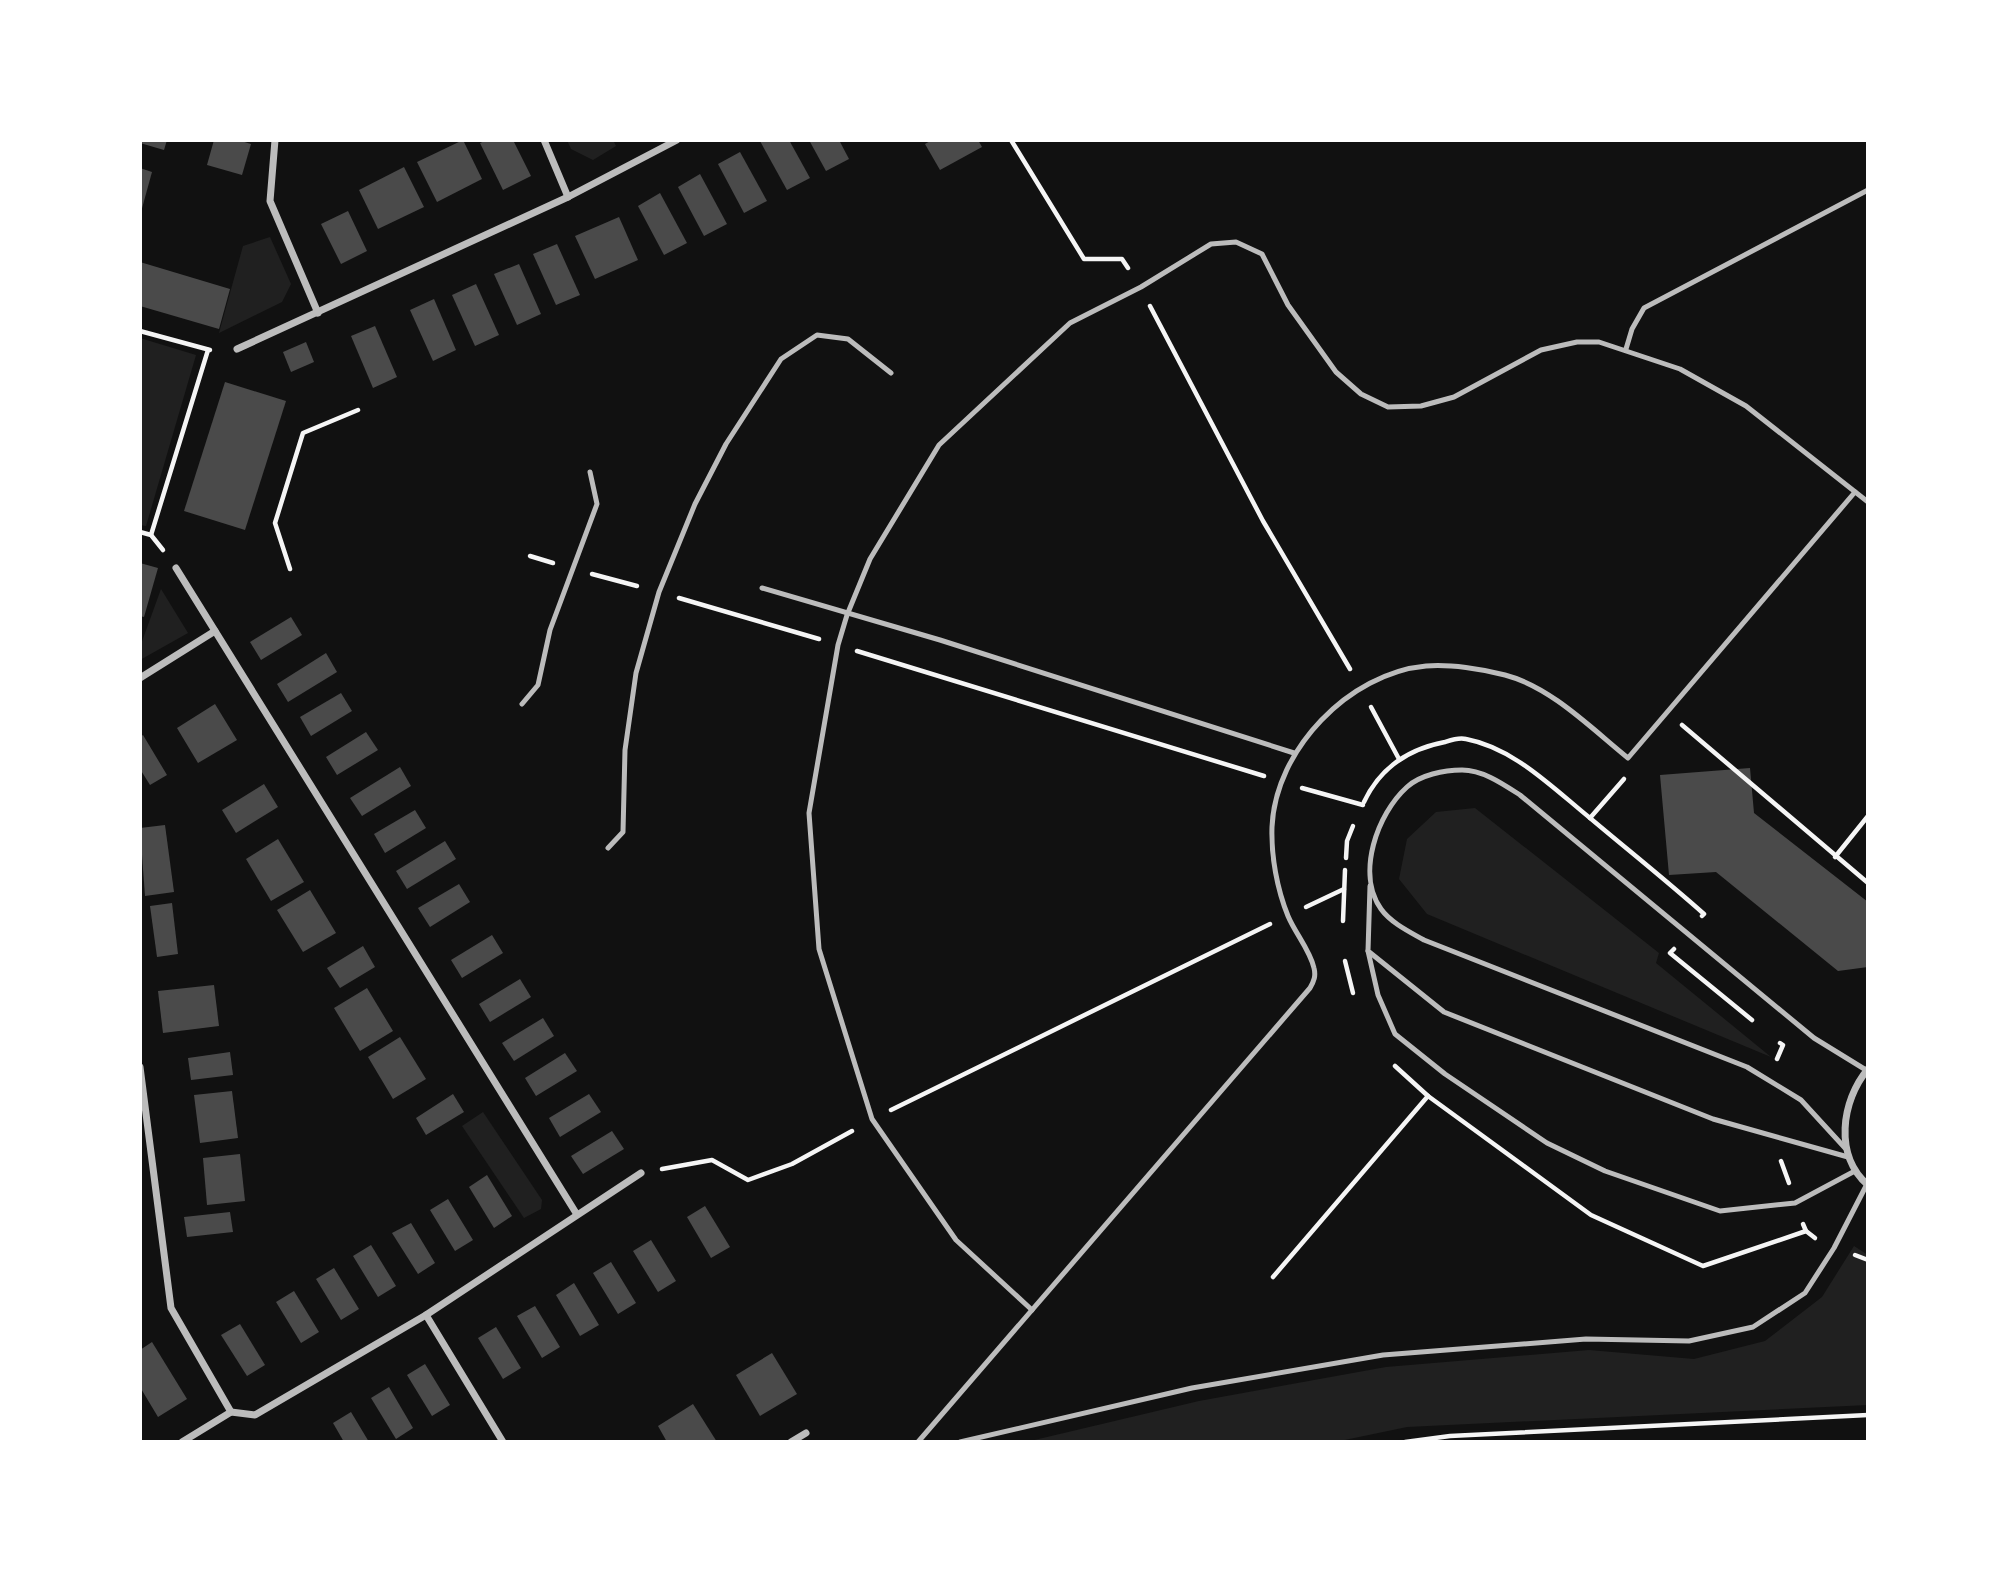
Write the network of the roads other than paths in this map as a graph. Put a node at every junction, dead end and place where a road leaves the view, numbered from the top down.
1 (275, 140) edge
2 (544, 140) edge
3 (677, 140) edge
4 (1868, 190) edge
5 (568, 197) junction
6 (318, 313) junction
7 (237, 349) road end
8 (1626, 349) junction
9 (891, 373) dead end
10 (590, 471) dead end
11 (1855, 492) junction
12 (1868, 502) edge
13 (176, 568) road end
14 (762, 588) dead end
15 (847, 615) junction
16 (215, 631) junction
17 (140, 678) edge
18 (522, 704) dead end
19 (1294, 753) junction
20 (608, 848) dead end
21 (1370, 883) junction
22 (1368, 951) junction
23 (140, 1067) edge
24 (1867, 1070) edge
25 (1847, 1152) junction
26 (1853, 1172) junction
27 (640, 1173) road end
28 (1867, 1184) edge
29 (576, 1213) junction
30 (1032, 1310) junction
31 (426, 1315) junction
32 (231, 1412) junction
33 (806, 1433) dead end
34 (182, 1442) edge
35 (503, 1442) edge
36 (791, 1442) edge
37 (918, 1442) edge
38 (960, 1442) edge

1 - 6 street
2 - 5 street
3 - 5 street
4 - 8 lane
5 - 6 street
6 - 7 street
8 - 11 lane
8 - 15 lane
9 - 20 lane
10 - 18 lane
11 - 12 lane
11 - 19 lane
13 - 16 street
14 - 15 lane
15 - 19 lane
15 - 30 lane
16 - 17 street
16 - 29 street
19 - 30 lane
21 - 22 lane
21 - 24 lane
21 - 25 lane
22 - 25 lane
22 - 26 lane
23 - 32 street
24 - 25 street
25 - 26 street
26 - 28 street
27 - 29 street
28 - 38 lane
29 - 31 street
30 - 37 lane
31 - 32 street
31 - 35 street
32 - 34 street
33 - 36 street

